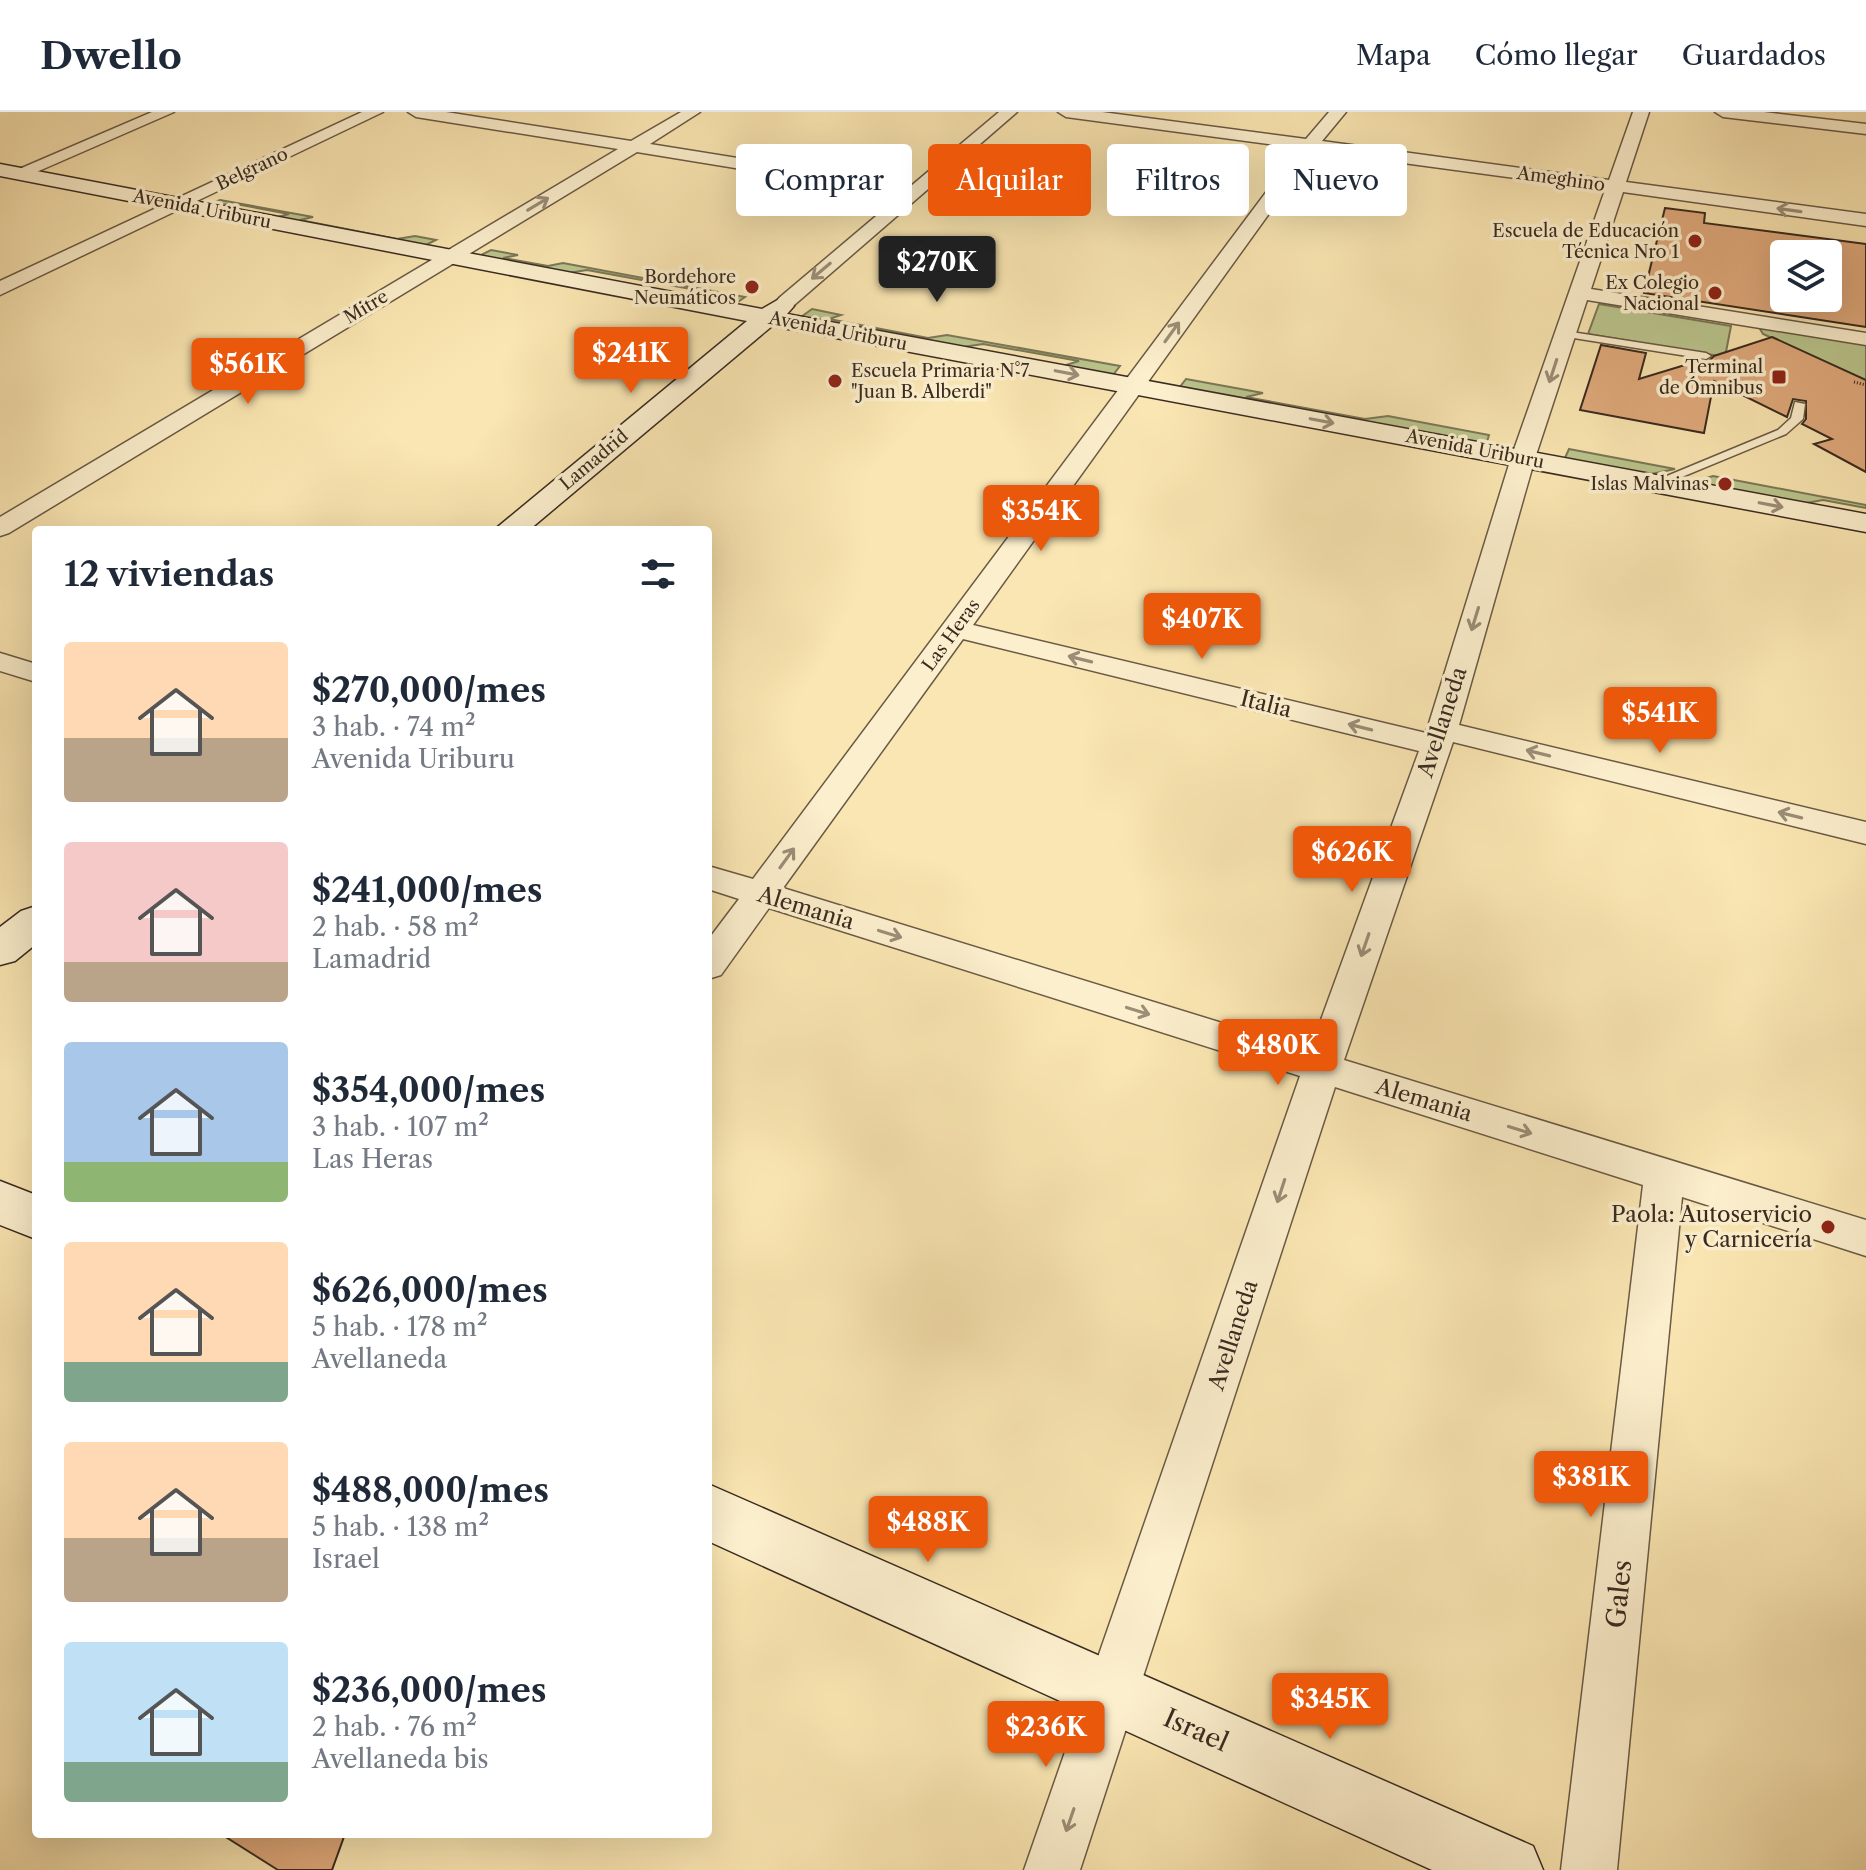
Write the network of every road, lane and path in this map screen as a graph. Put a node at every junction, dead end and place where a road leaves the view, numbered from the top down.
1 (166, 112) edge
2 (375, 112) edge
3 (416, 112) edge
4 (692, 112) edge
5 (1009, 112) edge
6 (1066, 112) edge
7 (1338, 112) edge
8 (1641, 112) edge
9 (1723, 112) edge
10 (1866, 129) edge
11 (1303, 144) edge
12 (1311, 144) edge
13 (633, 147) junction
14 (1407, 158) edge
15 (15, 165) edge
16 (1616, 186) junction
17 (915, 192) junction
18 (188, 199) junction
19 (1265, 206) edge
20 (1866, 220) edge
21 (460, 251) junction
22 (0, 289) edge
23 (1579, 293) junction
24 (776, 310) junction
25 (1565, 334) junction
26 (1866, 339) edge
27 (1706, 356) dead end
28 (1140, 376) junction
29 (1854, 382) dead end
30 (1866, 385) edge
31 (1799, 404) dead end
32 (1527, 447) junction
33 (1701, 467) junction
34 (1656, 483) junction
35 (1866, 499) edge
36 (1866, 523) edge
37 (515, 526) edge
38 (0, 528) edge
39 (956, 629) junction
40 (0, 662) edge
41 (32, 672) edge
42 (1439, 737) junction
43 (1866, 833) edge
44 (712, 878) edge
45 (760, 893) junction
46 (32, 924) edge
47 (0, 950) edge
48 (712, 960) edge
49 (1322, 1068) junction
50 (1664, 1175) junction
51 (0, 1202) edge
52 (32, 1216) edge
53 (1866, 1238) edge
54 (712, 1514) edge
55 (1114, 1693) junction
56 (1052, 1870) edge
57 (1509, 1870) edge
58 (1589, 1870) edge

1 - 15 street
2 - 18 street, Belgrano
3 - 13 street
4 - 13 street, Mitre
5 - 17 street, Lamadrid
6 - 11 street, Ameghino
7 - 12 street, Las Heras
8 - 16 street, Avellaneda
9 - 10 street
13 - 17 street
21 -> 13 street, Mitre
14 - 16 street, Ameghino
15 - 18 main road, Avenida Uriburu
20 -> 16 street, Ameghino
16 - 23 street, Avellaneda
17 -> 24 street, Lamadrid
18 - 21 main road, Avenida Uriburu
18 - 22 street, Belgrano
28 -> 19 street, Las Heras
21 - 24 main road, Avenida Uriburu
21 - 38 street, Mitre
23 - 25 street, Avellaneda
23 - 26 street
24 - 28 main road, Avenida Uriburu
24 - 37 main road, Lamadrid
25 - 27 lane
25 -> 32 street, Avellaneda
28 - 32 main road, Avenida Uriburu
28 - 39 street, Las Heras
29 - 30 path
31 - 33 lane
32 - 33 main road, Avenida Uriburu
32 - 34 main road, Avenida Uriburu
32 -> 42 street, Avellaneda
33 - 34 lane
33 - 35 main road, Avenida Uriburu
34 -> 36 main road, Avenida Uriburu
42 -> 39 street, Italia
45 -> 39 street, Las Heras
40 - 41 street
43 -> 42 street, Italia
42 -> 49 street, Avellaneda
44 - 45 street, Alemania
45 - 48 street, Las Heras
45 -> 49 street, Alemania
46 - 47 main road
49 -> 50 street, Alemania
49 -> 55 street, Avellaneda
50 - 53 street, Alemania
50 - 58 street, Gales
51 - 52 main road
54 - 55 main road, Israel
55 -> 56 street, Avellaneda
55 - 57 main road, Israel

